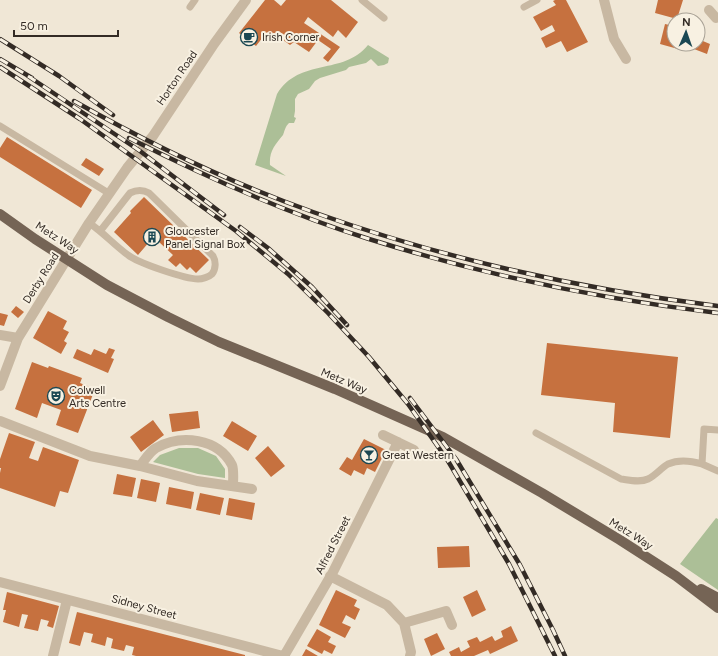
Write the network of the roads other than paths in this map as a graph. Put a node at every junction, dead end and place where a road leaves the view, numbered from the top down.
1 (195, 0) edge
2 (245, 0) edge
3 (362, 0) edge
4 (537, 0) edge
5 (604, 0) edge
6 (190, 7) dead end
7 (524, 7) dead end
8 (709, 10) dead end
9 (384, 18) dead end
10 (717, 18) edge
11 (626, 59) dead end
12 (0, 126) edge
13 (127, 168) joint
14 (110, 194) junction
15 (0, 214) edge
16 (89, 223) junction
17 (101, 230) junction
18 (0, 335) edge
19 (18, 338) junction
20 (0, 386) edge
21 (0, 421) edge
22 (718, 430) edge
23 (536, 432) dead end
24 (384, 435) dead end
25 (398, 442) junction
26 (414, 450) dead end
27 (702, 464) junction
28 (140, 466) junction
29 (718, 471) edge
30 (233, 486) junction
31 (252, 489) dead end
32 (330, 576) junction
33 (676, 576) junction
34 (0, 582) edge
35 (718, 598) edge
36 (67, 600) junction
37 (718, 608) edge
38 (404, 623) junction
39 (452, 625) dead end
40 (53, 656) edge
41 (283, 656) edge
42 (410, 656) edge

1 - 6 lane
2 - 13 street, Horton Road
3 - 9 lane
4 - 7 lane
5 - 11 street
8 - 10 street
12 - 14 lane
13 - 14 street, Derby Road
14 - 16 street, Derby Road
15 - 33 main road, Metz Way
16 - 17 lane
16 - 19 street, Derby Road
17 - 17 lane
18 - 19 street
19 - 20 street, Derby Road
21 - 28 street
22 - 27 lane
23 - 27 lane
24 - 25 street
25 - 26 street
25 - 32 street, Alfred Street
27 - 29 lane
28 - 30 street
28 - 30 street
30 - 31 street
32 - 38 street
32 - 41 street, Alfred Street
33 - 35 main road, Metz Way
33 - 37 main road, Metz Way
34 - 36 street, Sidney Street
36 - 40 street
36 - 41 street, Sidney Street
38 - 39 street
38 - 42 street

